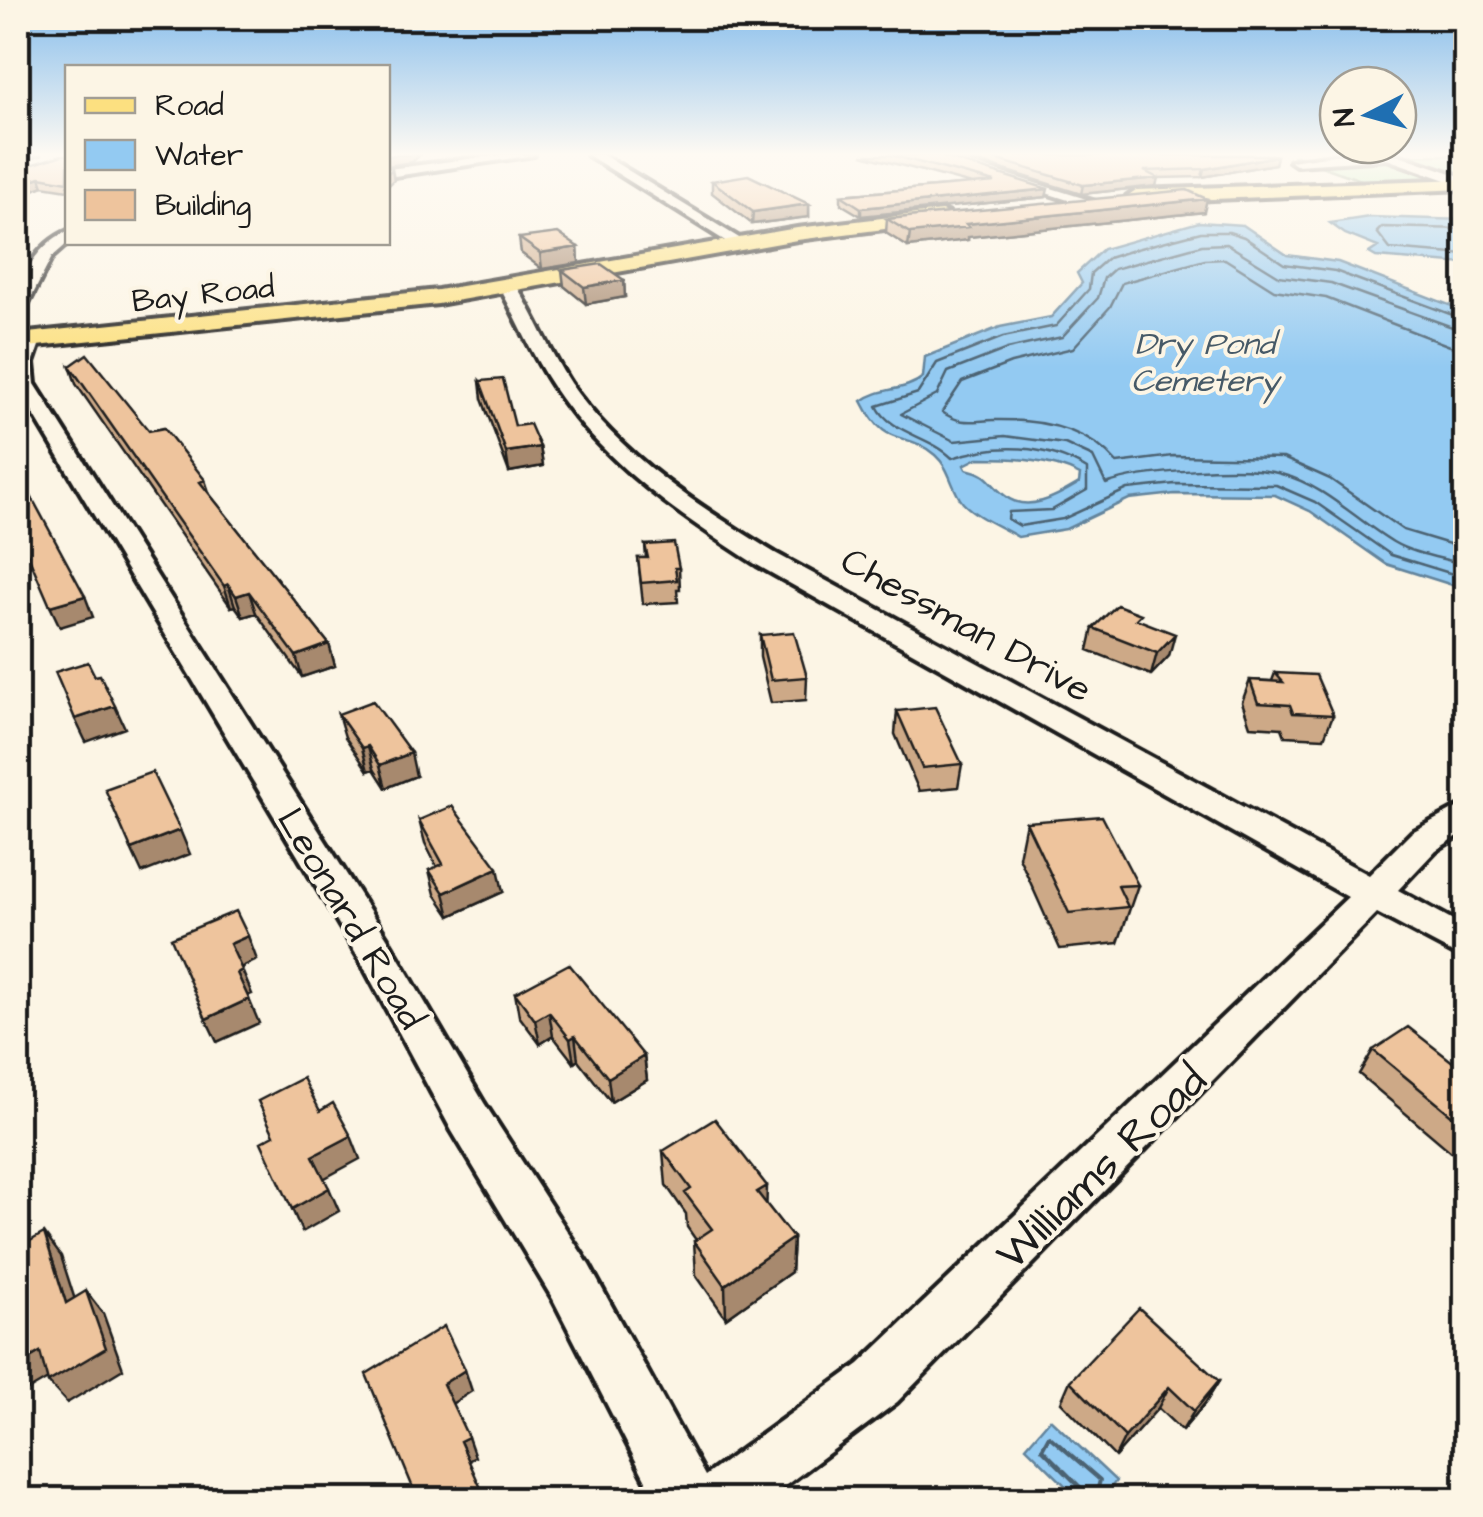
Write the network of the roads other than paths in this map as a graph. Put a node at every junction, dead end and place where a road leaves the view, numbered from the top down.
1 (710, 226) edge
2 (879, 226) edge
3 (65, 238) edge
4 (740, 244) junction
5 (45, 254) junction
6 (25, 255) dead end
7 (508, 286) junction
8 (22, 329) edge
9 (1466, 815) edge
10 (1371, 892) junction
11 (1466, 944) edge
12 (687, 1500) edge
13 (718, 1500) edge

1 - 4 street
2 - 4 main road, Bay Road
3 - 5 street
4 - 7 main road, Bay Road
5 - 6 street
5 - 8 street
7 - 8 main road, Bay Road
7 - 10 street, Chessman Drive
8 - 12 street, Leonard Road
9 - 10 street, Williams Road
10 - 11 street, Chessman Drive
10 - 13 street, Williams Road

